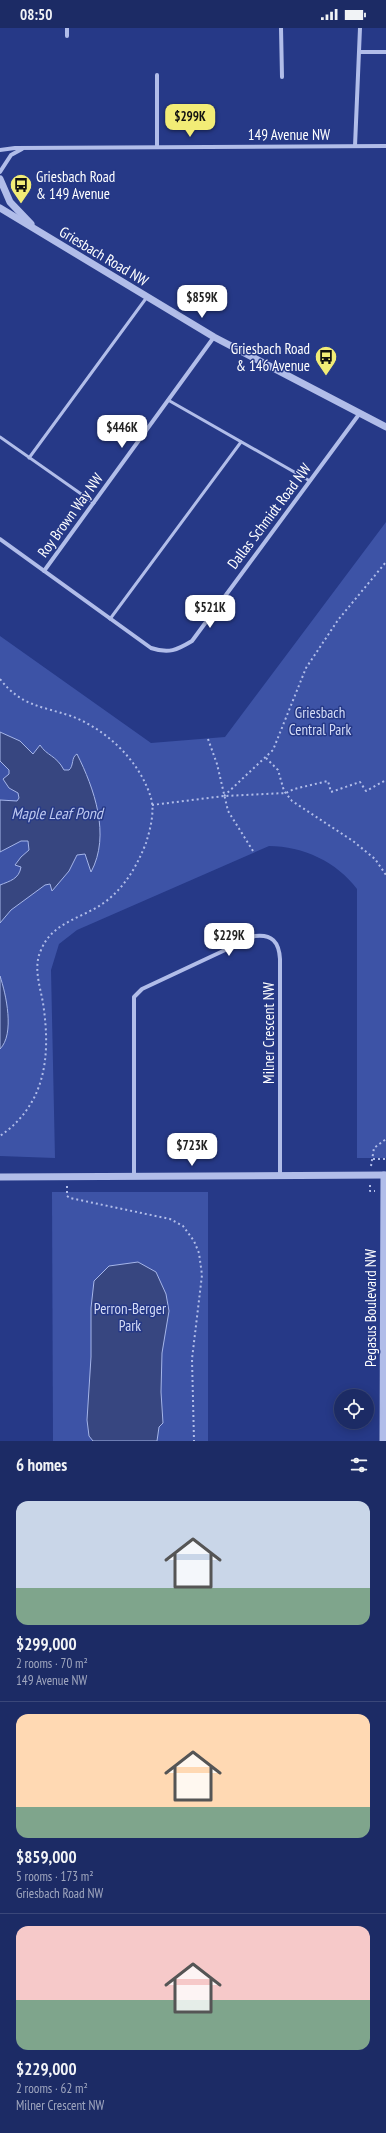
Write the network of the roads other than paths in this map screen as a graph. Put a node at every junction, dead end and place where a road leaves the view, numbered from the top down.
1 (67, 28) edge
2 (281, 28) edge
3 (360, 28) edge
4 (67, 36) dead end
5 (360, 52) junction
6 (386, 52) edge
7 (157, 75) dead end
8 (282, 77) dead end
9 (157, 146) junction
10 (355, 146) junction
11 (386, 146) edge
12 (25, 148) junction
13 (0, 150) edge
14 (0, 172) edge
15 (0, 178) edge
16 (0, 208) edge
17 (40, 232) junction
18 (147, 297) junction
19 (214, 337) junction
20 (168, 400) junction
21 (360, 414) junction
22 (386, 427) edge
23 (0, 437) edge
24 (241, 442) junction
25 (29, 458) junction
26 (310, 481) junction
27 (94, 503) junction
28 (0, 539) edge
29 (44, 571) junction
30 (110, 619) junction
31 (280, 1175) junction
32 (385, 1175) edge
33 (134, 1176) junction
34 (0, 1177) edge
35 (385, 1333) edge
36 (383, 1441) edge

1 - 4 street
2 - 8 street
3 - 5 street
5 - 6 street
5 - 10 street
7 - 9 street
9 - 10 street, 149 Avenue NW
9 - 12 street, 149 Avenue NW
10 - 11 street, 149 Avenue NW
12 - 13 street, 149 Avenue NW
12 - 14 street
15 - 17 street, Griesbach Road NW
16 - 17 street, Griesbach Road NW
17 - 18 street, Griesbach Road NW
18 - 19 street, Griesbach Road NW
18 - 25 lane
19 - 20 street, Roy Brown Way NW
19 - 21 street, Griesbach Road NW
20 - 24 lane
20 - 27 street, Roy Brown Way NW
21 - 22 street, Griesbach Road NW
21 - 26 street, Dallas Schmidt Road NW
23 - 25 lane
24 - 26 lane
24 - 30 lane
25 - 27 lane
26 - 30 street, Dallas Schmidt Road NW
27 - 29 street, Roy Brown Way NW
28 - 29 street, Dallas Schmidt Road NW
29 - 30 street, Dallas Schmidt Road NW
31 - 32 street
31 - 33 street
31 - 33 street, Milner Crescent NW
32 - 35 street, Pegasus Boulevard NW
33 - 34 street
35 - 36 street, Pegasus Boulevard NW

